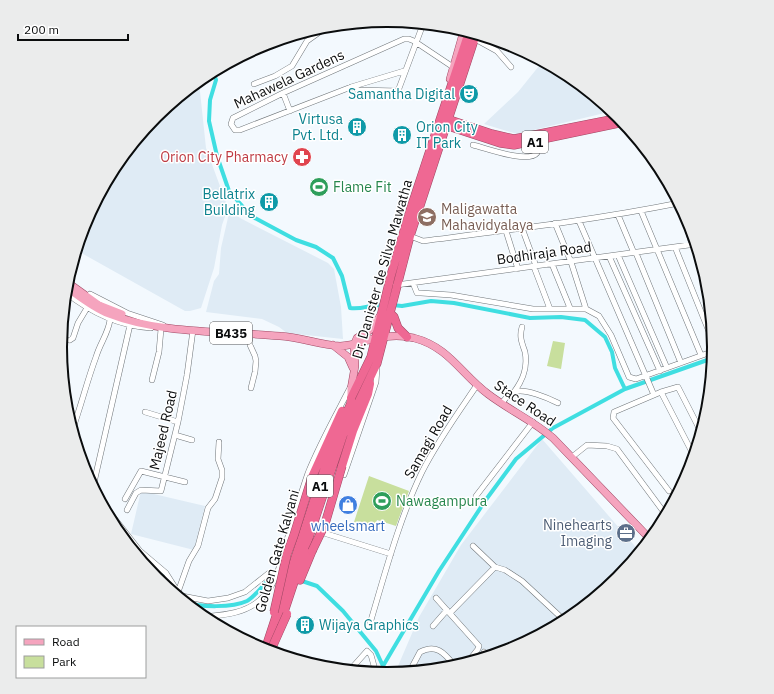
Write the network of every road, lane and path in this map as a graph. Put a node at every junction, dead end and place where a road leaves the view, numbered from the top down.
1 (421, 29) edge
2 (315, 35) edge
3 (462, 36) edge
4 (468, 37) edge
5 (475, 40) edge
6 (476, 40) edge
7 (416, 43) junction
8 (486, 43) edge
9 (453, 67) junction
10 (511, 67) dead end
11 (404, 71) junction
12 (254, 84) dead end
13 (351, 87) junction
14 (454, 89) junction
15 (283, 93) junction
16 (290, 110) junction
17 (445, 118) junction
18 (612, 120) edge
19 (616, 124) edge
20 (538, 141) junction
21 (473, 145) dead end
22 (673, 204) edge
23 (641, 210) junction
24 (618, 215) junction
25 (579, 221) junction
26 (555, 224) junction
27 (522, 228) junction
28 (506, 231) junction
29 (410, 236) junction
30 (690, 245) edge
31 (676, 247) junction
32 (658, 250) junction
33 (635, 253) junction
34 (618, 255) junction
35 (609, 256) junction
36 (595, 258) junction
37 (570, 262) junction
38 (552, 264) junction
39 (535, 266) junction
40 (518, 269) junction
41 (74, 283) edge
42 (413, 283) junction
43 (73, 286) edge
44 (396, 286) junction
45 (72, 292) edge
46 (71, 296) edge
47 (390, 296) junction
48 (87, 308) junction
49 (570, 308) junction
50 (550, 309) junction
51 (586, 309) junction
52 (386, 312) junction
53 (110, 320) junction
54 (706, 323) edge
55 (130, 325) junction
56 (154, 325) junction
57 (522, 327) dead end
58 (161, 329) junction
59 (176, 329) junction
60 (193, 330) junction
61 (250, 334) junction
62 (407, 337) junction
63 (380, 338) junction
64 (70, 340) dead end
65 (332, 345) junction
66 (354, 345) junction
67 (707, 353) edge
68 (701, 355) junction
69 (377, 363) junction
70 (681, 363) junction
71 (667, 368) junction
72 (660, 371) junction
73 (354, 372) junction
74 (371, 377) junction
75 (645, 377) junction
76 (152, 380) dead end
77 (353, 381) junction
78 (477, 385) junction
79 (251, 388) dead end
80 (514, 392) junction
81 (661, 392) junction
82 (654, 394) junction
83 (351, 398) junction
84 (502, 403) junction
85 (558, 403) dead end
86 (145, 412) dead end
87 (76, 420) edge
88 (178, 422) junction
89 (536, 423) junction
90 (697, 425) edge
91 (175, 435) junction
92 (192, 440) dead end
93 (219, 442) dead end
94 (690, 449) edge
95 (572, 457) junction
96 (164, 477) junction
97 (95, 478) edge
98 (185, 482) dead end
99 (669, 492) dead end
100 (476, 496) dead end
101 (125, 499) dead end
102 (663, 509) edge
103 (127, 510) dead end
104 (311, 529) junction
105 (325, 533) junction
106 (646, 535) edge
107 (473, 546) dead end
108 (141, 552) edge
109 (391, 554) junction
110 (495, 567) junction
111 (278, 573) junction
112 (294, 573) junction
113 (290, 585) junction
114 (175, 587) edge
115 (179, 590) edge
116 (187, 597) edge
117 (436, 598) dead end
118 (449, 612) junction
119 (214, 616) edge
120 (560, 616) edge
121 (433, 626) dead end
122 (369, 627) dead end
123 (262, 642) edge
124 (267, 644) edge
125 (273, 646) edge
126 (273, 646) edge
127 (473, 655) edge
128 (450, 661) edge
129 (355, 665) edge
130 (375, 666) edge
131 (413, 666) edge

1 - 7 street
2 - 12 street
3 - 9 main road
4 - 14 highway
5 - 14 highway
6 - 17 main road
7 - 9 street, Mahawela Gardens
7 - 11 street
7 - 15 street, Mahawela Gardens
8 - 10 street
9 - 17 main road
11 - 13 street, Mahawela Gardens
11 - 13 street
13 - 16 street, Mahawela Gardens
14 - 17 highway
15 - 16 street
15 - 16 street, Mahawela Gardens
17 - 18 highway, A1
17 - 20 highway, A1
17 - 29 highway, Dr. Danister de Silva Mawatha / A1
17 - 47 highway, Dr. Danister de Silva Mawatha / A1
19 - 20 highway, A1
20 - 21 street
22 - 23 street
23 - 24 street
23 - 32 street
24 - 25 street
24 - 33 street
25 - 26 street
25 - 36 street
26 - 27 street
26 - 37 street
27 - 28 street
27 - 39 street
28 - 29 street
28 - 40 street
29 - 44 highway, Dr. Danister de Silva Mawatha / A1
30 - 31 street, Bodhiraja Road
31 - 32 street, Bodhiraja Road
31 - 54 street
32 - 33 street, Bodhiraja Road
32 - 68 street
33 - 34 street, Bodhiraja Road
33 - 70 street
34 - 35 street, Bodhiraja Road
34 - 71 street
35 - 36 street, Bodhiraja Road
35 - 72 street
36 - 37 street, Bodhiraja Road
36 - 75 street
37 - 38 street, Bodhiraja Road
37 - 51 street
38 - 39 street, Bodhiraja Road
38 - 49 street
39 - 40 street, Bodhiraja Road
39 - 50 street
40 - 42 street, Bodhiraja Road
41 - 59 street
42 - 44 street, Bodhiraja Road
42 - 50 street
43 - 56 main road, B435
44 - 47 highway, Dr. Danister de Silva Mawatha / A1
45 - 56 main road, B435
46 - 48 street
47 - 52 highway, Dr. Danister de Silva Mawatha / A1
48 - 53 street
48 - 64 street
49 - 50 street
49 - 51 street
51 - 75 street
52 - 62 highway
52 - 63 highway, Dr. Danister de Silva Mawatha / A1
52 - 66 main road
53 - 55 street
53 - 87 street
55 - 58 street
55 - 97 street
56 - 59 main road, B435
57 - 80 street
58 - 59 street
58 - 76 street
59 - 60 main road, B435
60 - 61 main road, B435
60 - 88 street, Majeed Road
61 - 65 main road, B435
61 - 79 street
62 - 63 main road, Stace Road
62 - 78 main road, Stace Road
63 - 66 main road, B435
63 - 69 highway, Dr. Danister de Silva Mawatha / A1
63 - 83 highway, Dr. Danister de Silva Mawatha / A1
65 - 66 main road, B435
65 - 73 main road
66 - 73 main road
67 - 68 street
68 - 70 street
69 - 74 highway, Dr. Danister de Silva Mawatha / A1
69 - 105 street
70 - 71 street
71 - 72 street
72 - 75 street
73 - 77 main road
74 - 104 highway, Dr. Danister de Silva Mawatha / A1
74 - 125 highway, Golden Gate Kalyani, bridge
75 - 82 street
77 - 83 main road
77 - 111 street
78 - 84 main road, Stace Road
78 - 109 street, Samagi Road
80 - 84 street
80 - 85 street
81 - 82 street
81 - 90 street
81 - 94 street
82 - 99 street
83 - 112 highway, Dr. Danister de Silva Mawatha / A1
83 - 123 highway, Golden Gate Kalyani, bridge
84 - 89 main road, Stace Road
86 - 88 street
88 - 91 street, Majeed Road
89 - 95 main road, Stace Road
89 - 100 street
91 - 92 street
91 - 96 street, Majeed Road
93 - 115 street
95 - 102 street
95 - 106 main road, Stace Road
96 - 98 street
96 - 101 street
96 - 103 street, Majeed Road
104 - 105 street
104 - 112 highway, Dr. Danister de Silva Mawatha / A1
105 - 109 street
107 - 110 street
108 - 114 street
109 - 122 street, Samagi Road
110 - 118 street
110 - 120 street
111 - 112 street
111 - 116 street
111 - 119 street
112 - 113 highway, Dr. Danister de Silva Mawatha / A1
113 - 124 highway, A1
113 - 126 highway, A1
117 - 118 street
118 - 121 street
118 - 127 street
128 - 131 street
129 - 130 street

